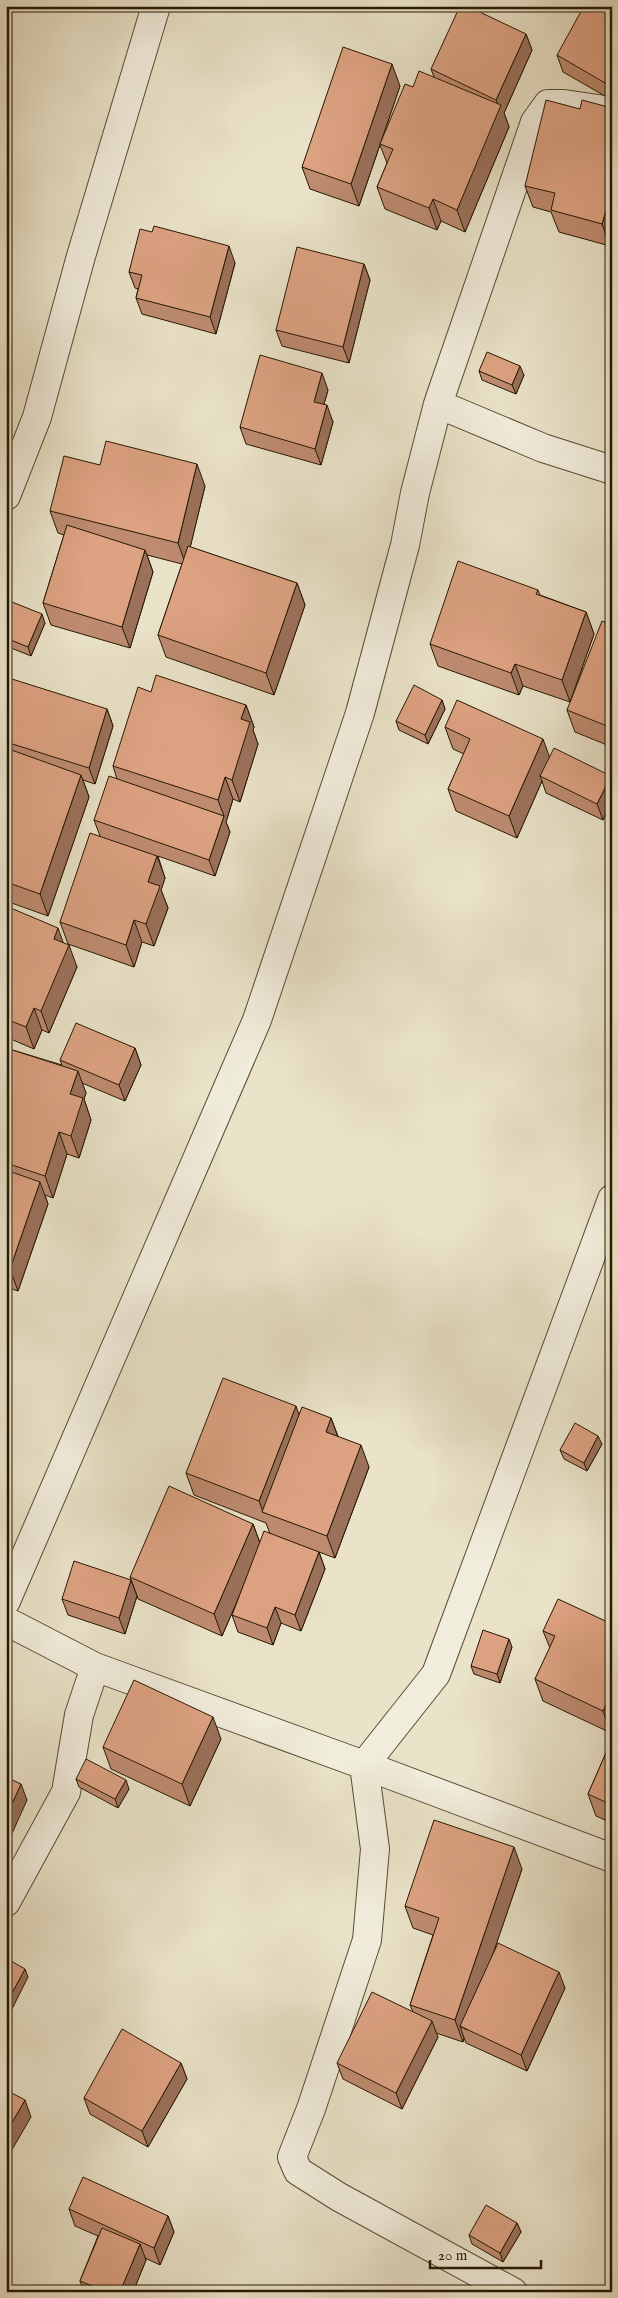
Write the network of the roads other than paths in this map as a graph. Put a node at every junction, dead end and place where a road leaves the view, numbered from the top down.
1 (156, 6) edge
2 (602, 6) edge
3 (612, 12) edge
4 (612, 111) edge
5 (438, 404) junction
6 (612, 470) edge
7 (6, 496) edge
8 (612, 1199) edge
9 (6, 1601) edge
10 (6, 1621) edge
11 (95, 1667) junction
12 (364, 1765) junction
13 (612, 1858) edge
14 (6, 1902) edge
15 (513, 2292) edge

1 - 7 street
2 - 3 street
4 - 5 street
5 - 6 street
5 - 9 street
8 - 12 street
10 - 11 street
11 - 12 street
11 - 14 street
12 - 13 street
12 - 15 street

